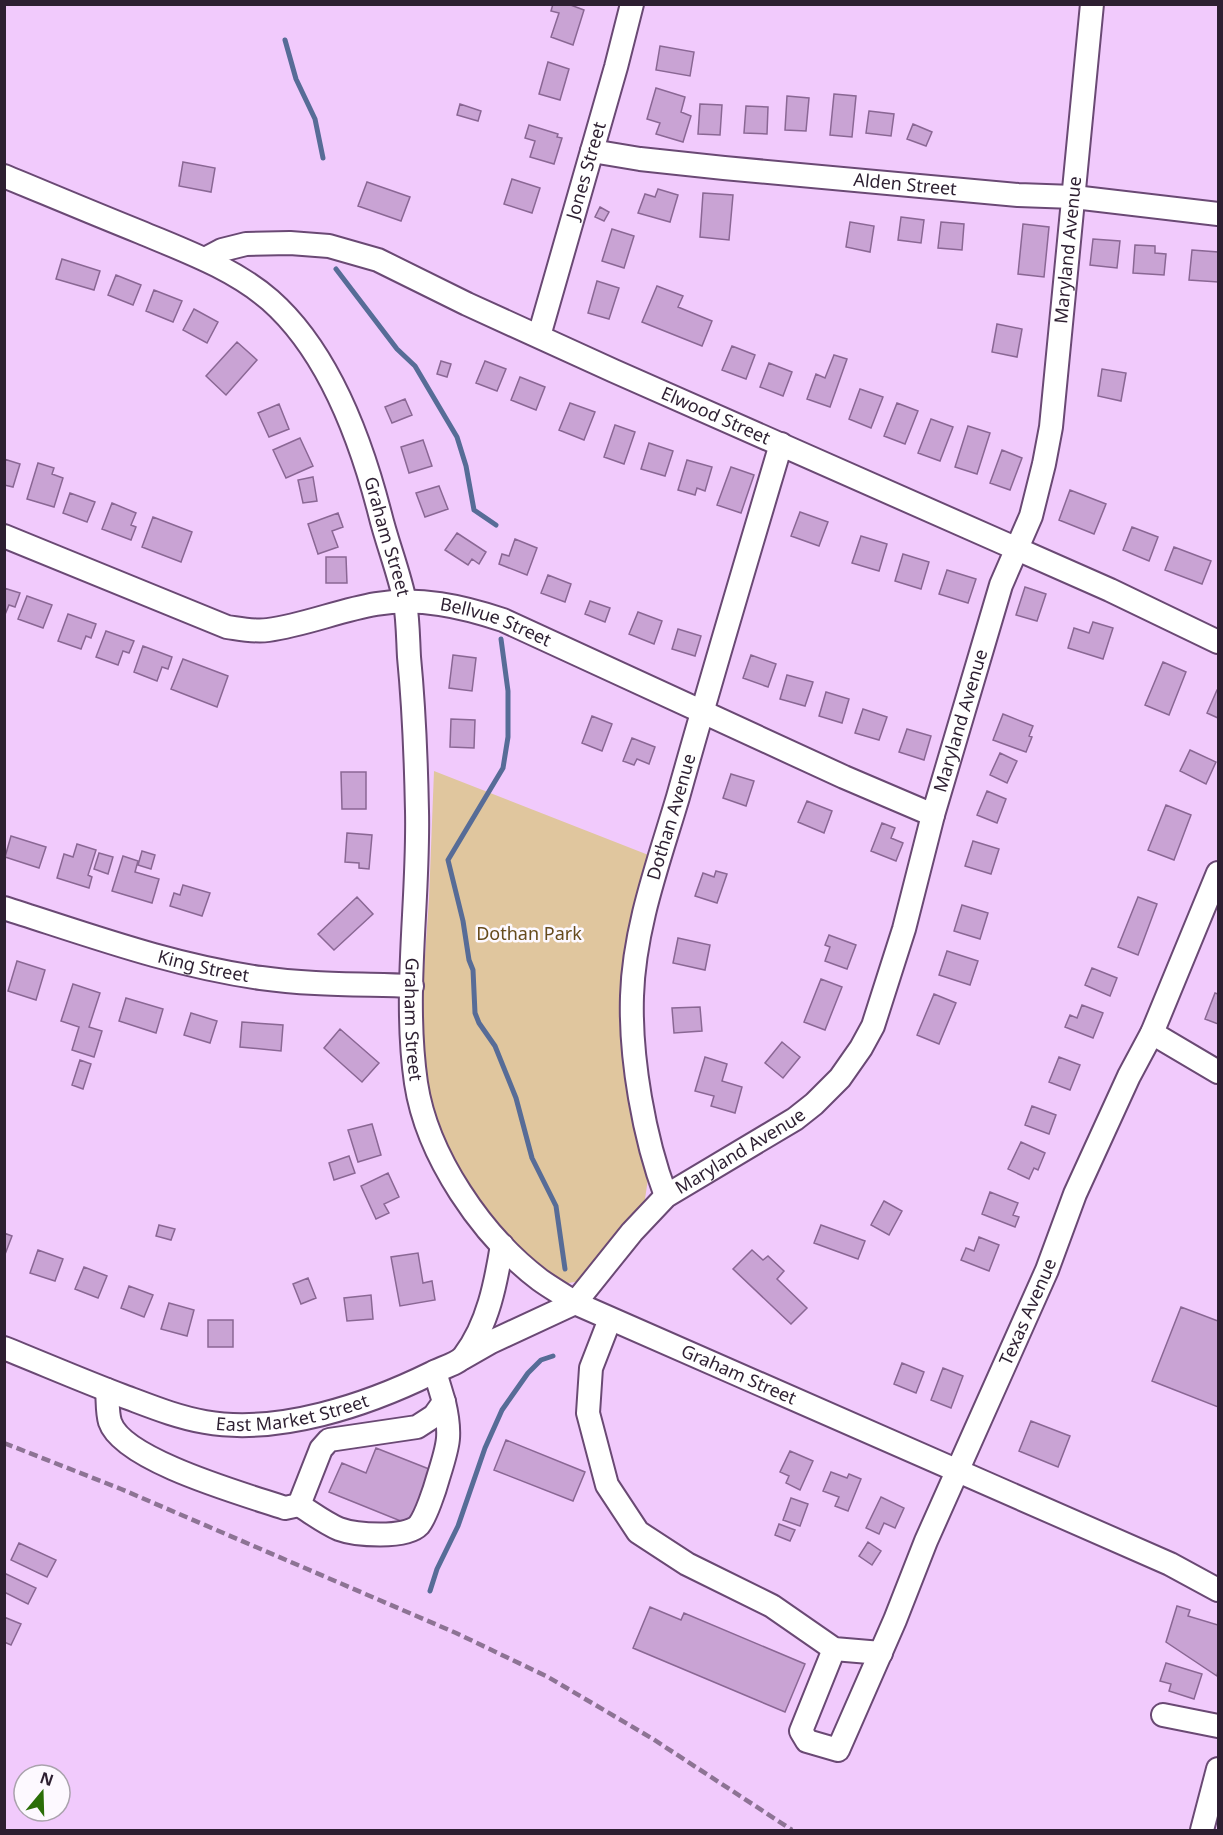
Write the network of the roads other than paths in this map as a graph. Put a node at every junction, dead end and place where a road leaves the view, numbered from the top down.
1 (632, 4) edge
2 (1092, 4) edge
3 (592, 151) junction
4 (4, 176) edge
5 (1074, 197) junction
6 (1218, 214) edge
7 (205, 259) junction
8 (539, 336) junction
9 (781, 444) junction
10 (4, 536) edge
11 (1017, 549) junction
12 (405, 601) junction
13 (1218, 642) edge
14 (701, 712) junction
15 (933, 815) junction
16 (1218, 873) edge
17 (4, 908) edge
18 (412, 986) junction
19 (1152, 1033) junction
20 (1218, 1072) edge
21 (666, 1196) junction
22 (502, 1245) junction
23 (575, 1303) junction
24 (610, 1319) junction
25 (4, 1348) edge
26 (463, 1358) junction
27 (435, 1372) junction
28 (107, 1390) junction
29 (444, 1402) junction
30 (957, 1471) junction
31 (299, 1505) junction
32 (1218, 1590) edge
33 (834, 1648) junction
34 (881, 1653) junction
35 (1163, 1715) dead end
36 (1218, 1726) edge
37 (1218, 1769) edge
38 (1202, 1830) edge

1 - 3 street, Jones Street
2 - 5 street, Maryland Avenue
3 - 5 street, Alden Street
3 - 8 street, Jones Street
4 - 7 street, Graham Street
5 - 6 street, Alden Street
5 - 11 street, Maryland Avenue
7 - 8 street, Elwood Street
7 - 12 street, Graham Street
8 - 9 street, Elwood Street
9 - 11 street, Elwood Street
9 - 14 street, Dothan Avenue
10 - 12 street, Bellvue Street
11 - 13 street, Elwood Street
11 - 15 street, Maryland Avenue
12 - 14 street, Bellvue Street
12 - 18 street, Graham Street
14 - 15 street, Bellvue Street
14 - 21 street, Dothan Avenue
15 - 21 street, Maryland Avenue
16 - 19 street, Texas Avenue
17 - 18 street, King Street
18 - 22 street, Graham Street
19 - 20 street
19 - 30 street, Texas Avenue
21 - 23 street, Maryland Avenue
22 - 23 street, Graham Street
22 - 26 street
23 - 24 street, Graham Street
23 - 26 street, East Market Street
24 - 30 street, Graham Street
24 - 33 street
25 - 28 street, East Market Street
26 - 27 street, East Market Street
27 - 28 street, East Market Street
27 - 29 street
28 - 31 street
29 - 31 street
29 - 31 street
30 - 32 street, Graham Street
30 - 34 street, Texas Avenue
33 - 34 street
33 - 34 street, Texas Avenue
35 - 36 street
37 - 38 street

